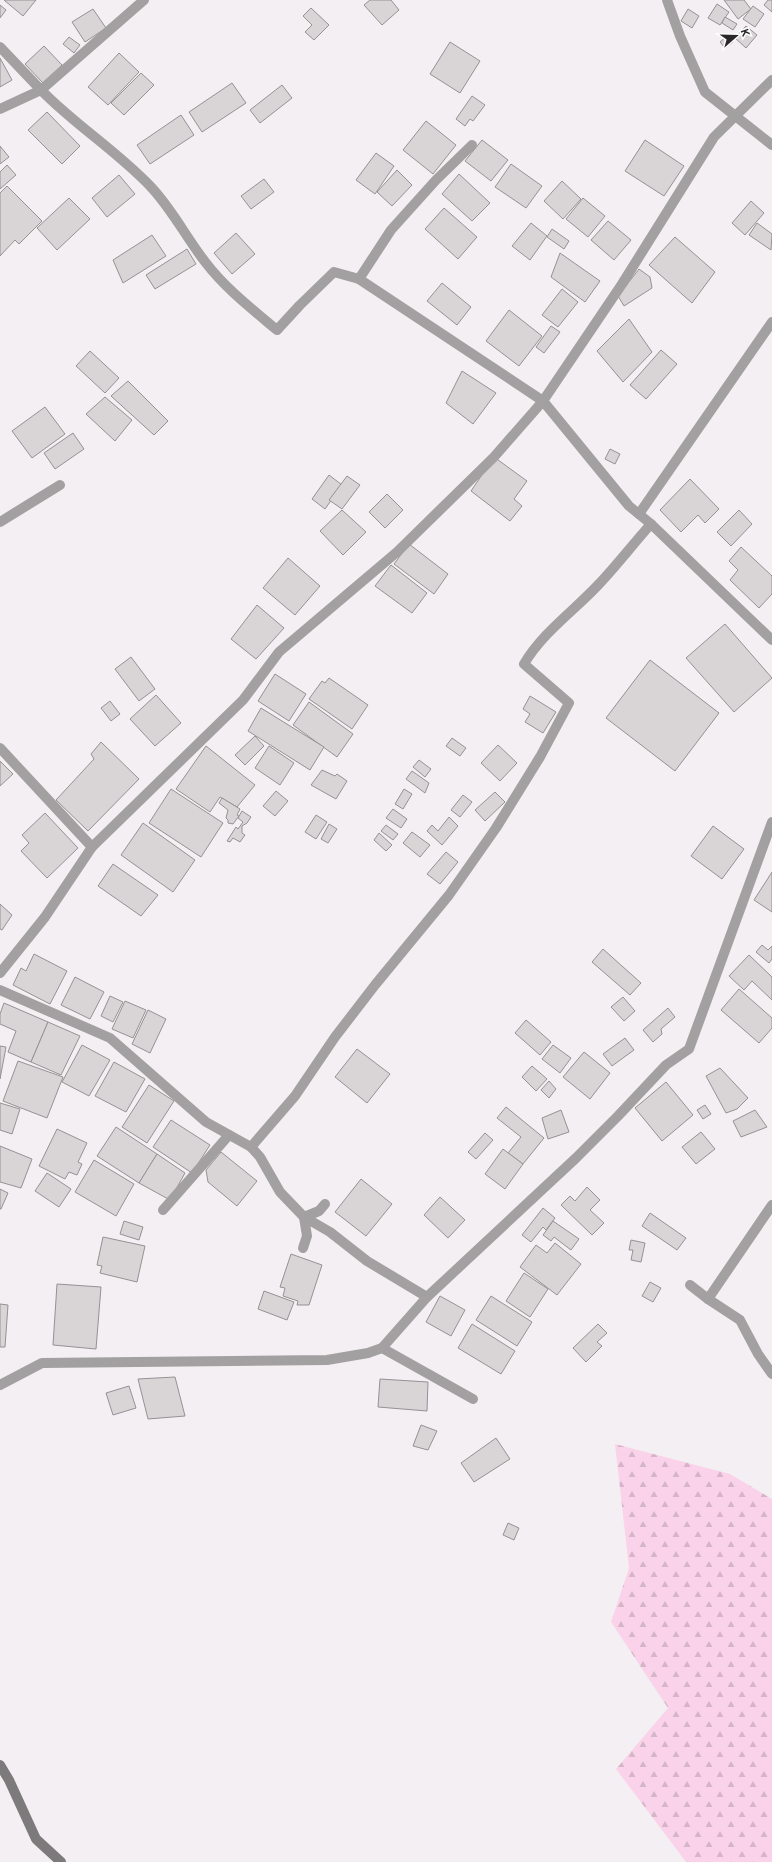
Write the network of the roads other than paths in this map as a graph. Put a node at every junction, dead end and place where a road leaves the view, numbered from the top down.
1 (144, 0) edge
2 (667, 0) edge
3 (0, 47) edge
4 (772, 80) edge
5 (41, 90) junction
6 (0, 109) edge
7 (736, 116) junction
8 (772, 144) edge
9 (472, 145) dead end
10 (359, 279) junction
11 (772, 322) edge
12 (543, 401) junction
13 (60, 485) dead end
14 (639, 514) junction
15 (0, 522) edge
16 (651, 524) junction
17 (770, 633) edge
18 (0, 748) edge
19 (772, 822) edge
20 (92, 847) junction
21 (0, 973) edge
22 (0, 990) edge
23 (229, 1135) junction
24 (251, 1147) junction
25 (325, 1204) dead end
26 (772, 1205) edge
27 (163, 1210) dead end
28 (304, 1217) junction
29 (303, 1248) dead end
30 (690, 1284) dead end
31 (427, 1298) junction
32 (708, 1299) junction
33 (382, 1348) junction
34 (772, 1374) edge
35 (0, 1385) edge
36 (473, 1399) dead end
37 (0, 1766) edge
38 (61, 1862) edge

1 - 5 street
2 - 7 street
3 - 5 street
4 - 7 street
5 - 6 street
5 - 10 street
7 - 8 street
7 - 12 street
9 - 10 street
10 - 12 street
11 - 14 street
12 - 14 street
12 - 20 street
13 - 15 street
14 - 16 street
16 - 17 street
16 - 24 street
18 - 20 street
19 - 31 street
20 - 21 street
22 - 23 street
23 - 24 street
23 - 27 street
24 - 28 street
25 - 28 street
26 - 32 street
28 - 29 street
28 - 31 street
30 - 32 street
31 - 33 street
32 - 34 street
33 - 35 street
33 - 36 street
37 - 38 street

